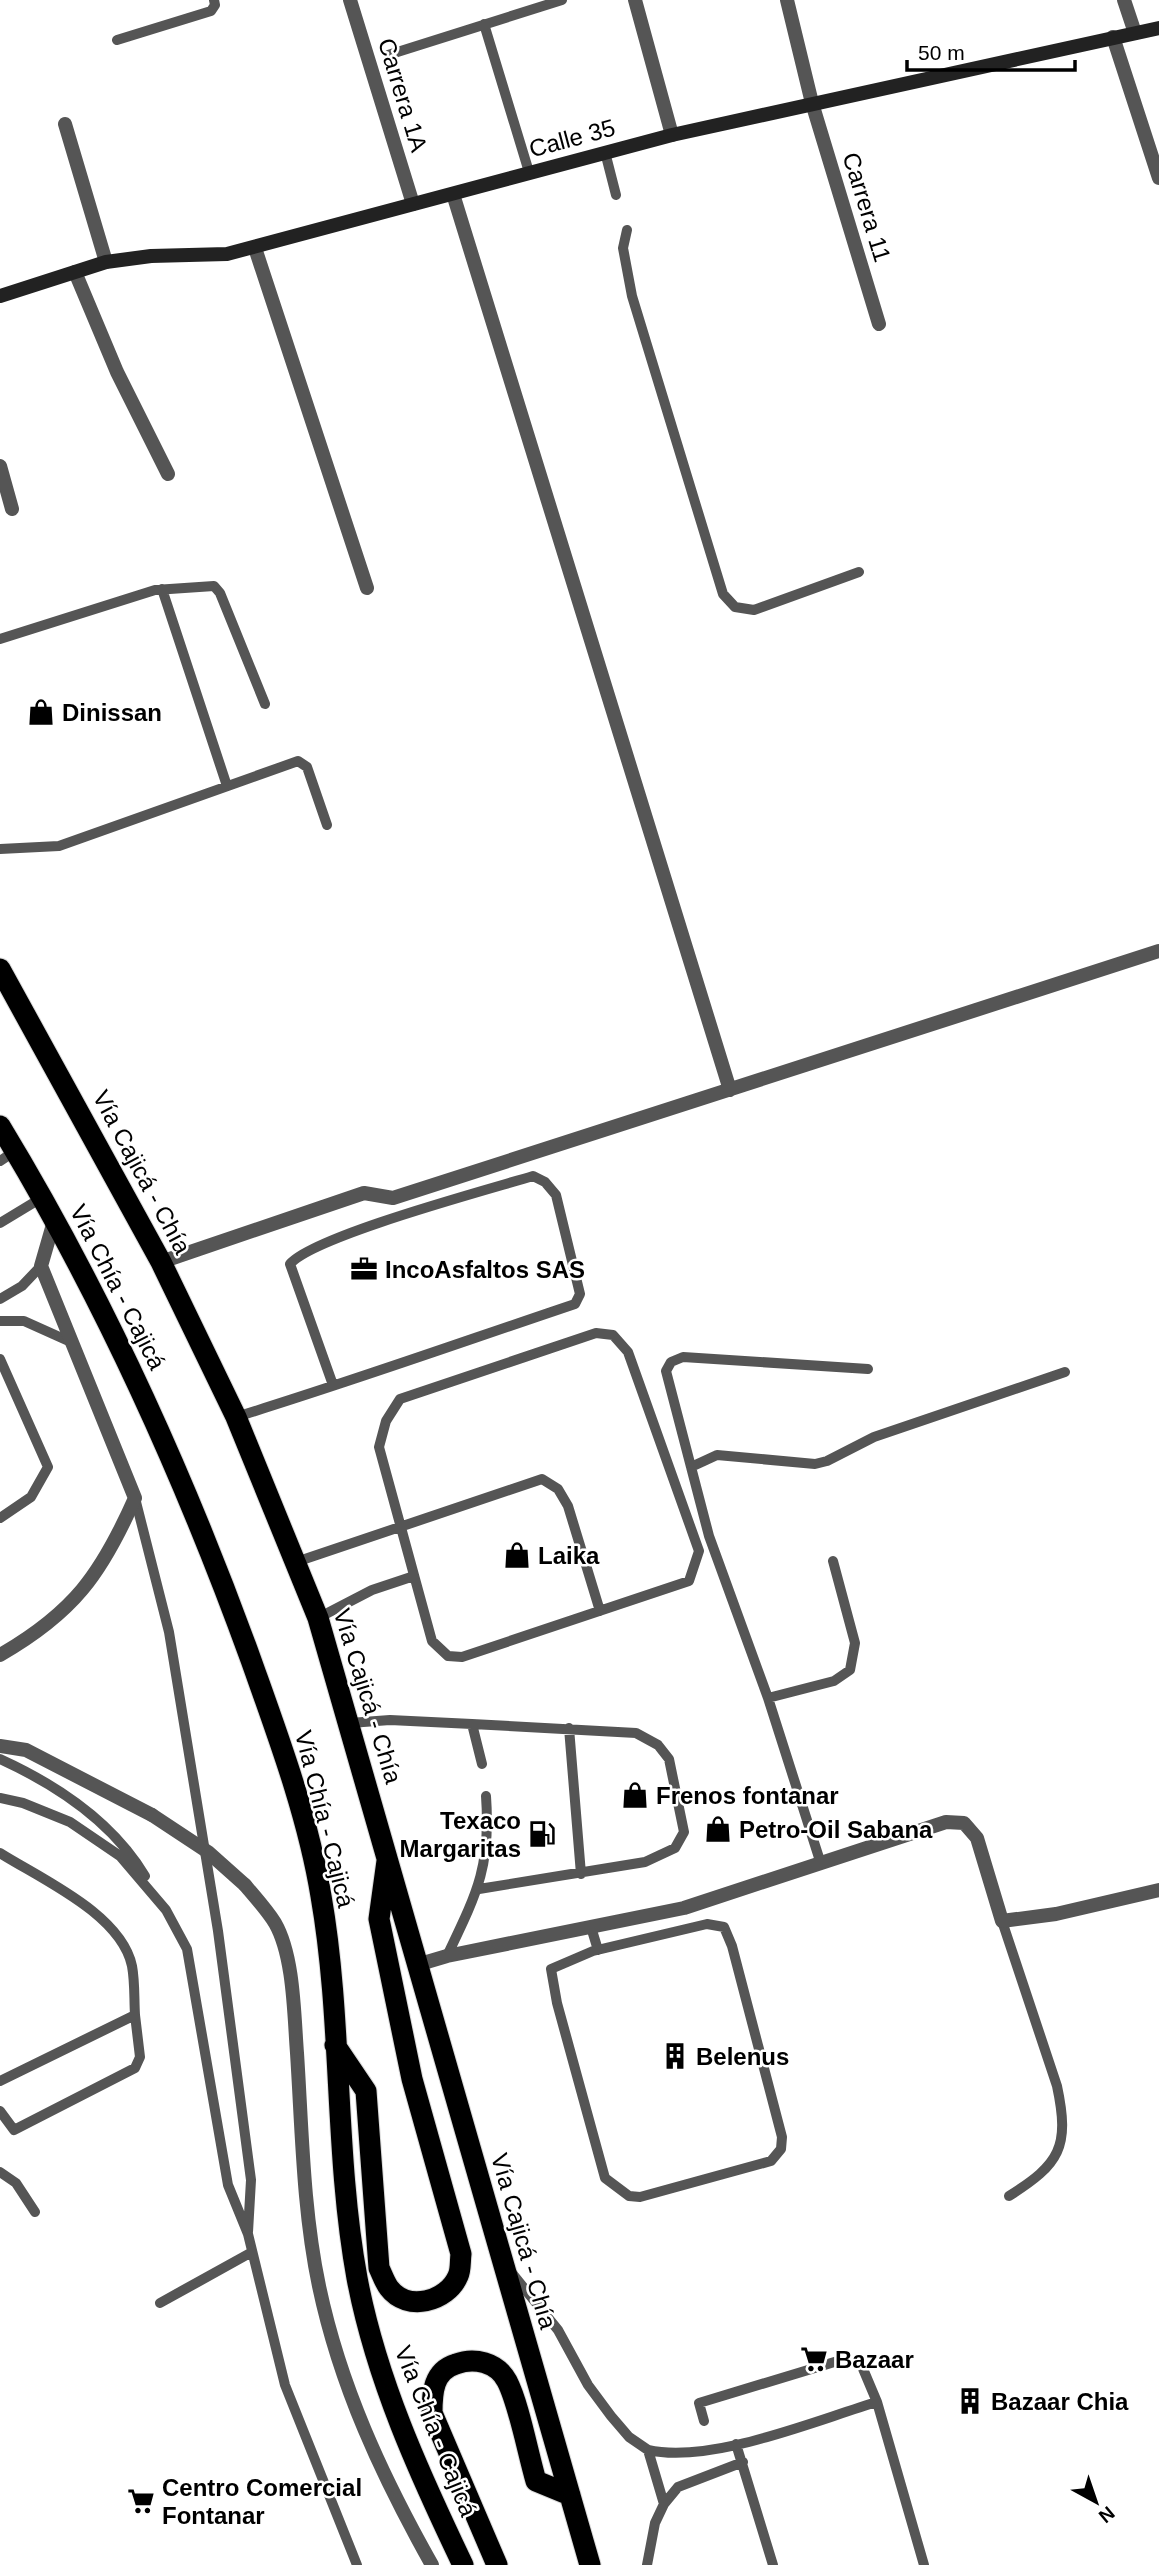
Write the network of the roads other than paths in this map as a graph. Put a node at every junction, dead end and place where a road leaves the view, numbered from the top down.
1 (214, 0) edge
2 (350, 0) edge
3 (562, 0) edge
4 (635, 0) edge
5 (787, 0) edge
6 (1124, 0) edge
7 (484, 24) junction
8 (1159, 28) edge
9 (1135, 33) junction
10 (1113, 37) junction
11 (117, 40) dead end
12 (388, 55) dead end
13 (812, 103) junction
14 (65, 124) dead end
15 (672, 135) junction
16 (605, 152) junction
17 (529, 172) junction
18 (1159, 178) edge
19 (453, 194) junction
20 (616, 195) dead end
21 (413, 204) junction
22 (627, 230) dead end
23 (255, 248) junction
24 (106, 262) junction
25 (75, 272) junction
26 (0, 296) edge
27 (879, 324) dead end
28 (0, 466) edge
29 (168, 474) dead end
30 (12, 509) dead end
31 (859, 572) dead end
32 (367, 588) dead end
33 (162, 589) junction
34 (0, 639) edge
35 (265, 704) dead end
36 (228, 786) junction
37 (327, 825) dead end
38 (0, 849) edge
39 (1159, 951) edge
40 (0, 970) edge
41 (730, 1090) junction
42 (0, 1126) edge
43 (8, 1156) edge
44 (43, 1197) junction
45 (54, 1221) junction
46 (0, 1223) edge
47 (161, 1262) junction
48 (41, 1266) junction
49 (0, 1299) edge
50 (0, 1321) edge
51 (73, 1343) junction
52 (0, 1359) edge
53 (868, 1369) dead end
54 (1065, 1372) dead end
55 (333, 1385) junction
56 (236, 1417) junction
57 (691, 1467) junction
58 (135, 1498) junction
59 (0, 1518) edge
60 (399, 1528) junction
61 (832, 1561) dead end
62 (296, 1562) junction
63 (414, 1576) junction
64 (600, 1611) junction
65 (318, 1618) junction
66 (0, 1655) edge
67 (768, 1698) junction
68 (350, 1723) junction
69 (471, 1724) junction
70 (569, 1728) junction
71 (0, 1746) edge
72 (0, 1759) edge
73 (482, 1764) dead end
74 (486, 1796) dead end
75 (0, 1798) edge
76 (388, 1852) junction
77 (0, 1853) edge
78 (821, 1864) junction
79 (581, 1874) junction
80 (479, 1889) junction
81 (1159, 1889) edge
82 (166, 1910) junction
83 (1002, 1921) junction
84 (596, 1926) junction
85 (603, 1949) junction
86 (447, 1956) junction
87 (420, 1964) junction
88 (135, 2015) junction
89 (334, 2043) junction
90 (0, 2081) edge
91 (0, 2110) edge
92 (0, 2172) edge
93 (1009, 2196) dead end
94 (35, 2212) dead end
95 (248, 2234) junction
96 (252, 2252) junction
97 (500, 2258) junction
98 (160, 2303) dead end
99 (877, 2402) junction
100 (704, 2421) dead end
101 (736, 2444) junction
102 (648, 2450) junction
103 (743, 2462) junction
104 (570, 2495) junction
105 (664, 2504) junction
106 (357, 2565) edge
107 (432, 2565) edge
108 (463, 2565) edge
109 (497, 2565) edge
110 (590, 2565) edge
111 (647, 2565) edge
112 (773, 2565) edge
113 (923, 2565) edge

1 - 11 lane
2 - 21 street, Carrera 1A
3 - 7 lane
4 - 15 street
5 - 13 street, Carrera 11
6 - 9 street
7 - 12 lane
7 - 17 lane
8 - 9 street, Calle 35
9 - 10 street, Calle 35
10 - 13 street, Calle 35
10 - 18 street
13 - 15 street, Calle 35
13 - 27 street, Carrera 11
14 - 24 street
15 - 16 street, Calle 35
16 - 17 street, Calle 35
16 - 20 lane
17 - 19 street, Calle 35
19 - 21 street, Calle 35
19 - 41 street
21 - 23 street, Calle 35
22 - 31 lane
23 - 24 street, Calle 35
23 - 32 street
24 - 25 street, Calle 35
25 - 26 street, Calle 35
25 - 29 street
28 - 30 street
33 - 34 lane
33 - 35 lane
33 - 36 lane
36 - 37 lane
36 - 38 lane
39 - 41 street
40 - 47 highway, Vía Cajicá - Chía
41 - 47 street
42 - 43 highway, Vía Chía - Cajicá
43 - 44 highway, Vía Chía - Cajicá
44 - 45 highway, Vía Chía - Cajicá
44 - 46 lane
45 - 48 street
45 - 89 highway, Vía Chía - Cajicá
47 - 56 highway, Vía Cajicá - Chía
48 - 49 lane
48 - 51 street
50 - 51 lane
51 - 58 street
52 - 59 lane
53 - 57 lane
54 - 57 lane
55 - 55 lane
55 - 56 lane
56 - 62 highway, Vía Cajicá - Chía
57 - 67 lane
58 - 66 street
58 - 95 lane
60 - 62 lane
60 - 63 lane
60 - 64 lane
60 - 64 lane
61 - 67 lane
62 - 65 highway, Vía Cajicá - Chía
63 - 64 lane
63 - 65 lane
65 - 68 highway, Vía Cajicá - Chía
67 - 78 lane
68 - 69 lane
68 - 76 highway, Vía Cajicá - Chía
69 - 70 lane
69 - 73 lane
70 - 79 lane
70 - 79 lane
71 - 107 street, bridge
72 - 82 lane
74 - 80 lane
75 - 82 lane
76 - 87 highway, Vía Cajicá - Chía
76 - 89 highway
77 - 88 lane
78 - 83 street
78 - 84 street
79 - 80 lane
80 - 86 lane
81 - 83 street
82 - 95 lane
83 - 93 lane
84 - 85 lane
84 - 86 street
85 - 85 lane
86 - 87 street
87 - 97 highway, Vía Cajicá - Chía
88 - 90 lane
88 - 91 lane
89 - 108 highway, Vía Chía - Cajicá
92 - 94 lane
95 - 96 lane
96 - 98 lane
96 - 106 lane
97 - 102 lane
97 - 104 highway, Vía Cajicá - Chía
99 - 100 lane
99 - 101 lane
99 - 113 lane
101 - 102 lane
101 - 103 lane
102 - 105 lane
103 - 105 lane
103 - 112 lane
104 - 109 highway
104 - 110 highway, Vía Cajicá - Chía
105 - 111 lane

